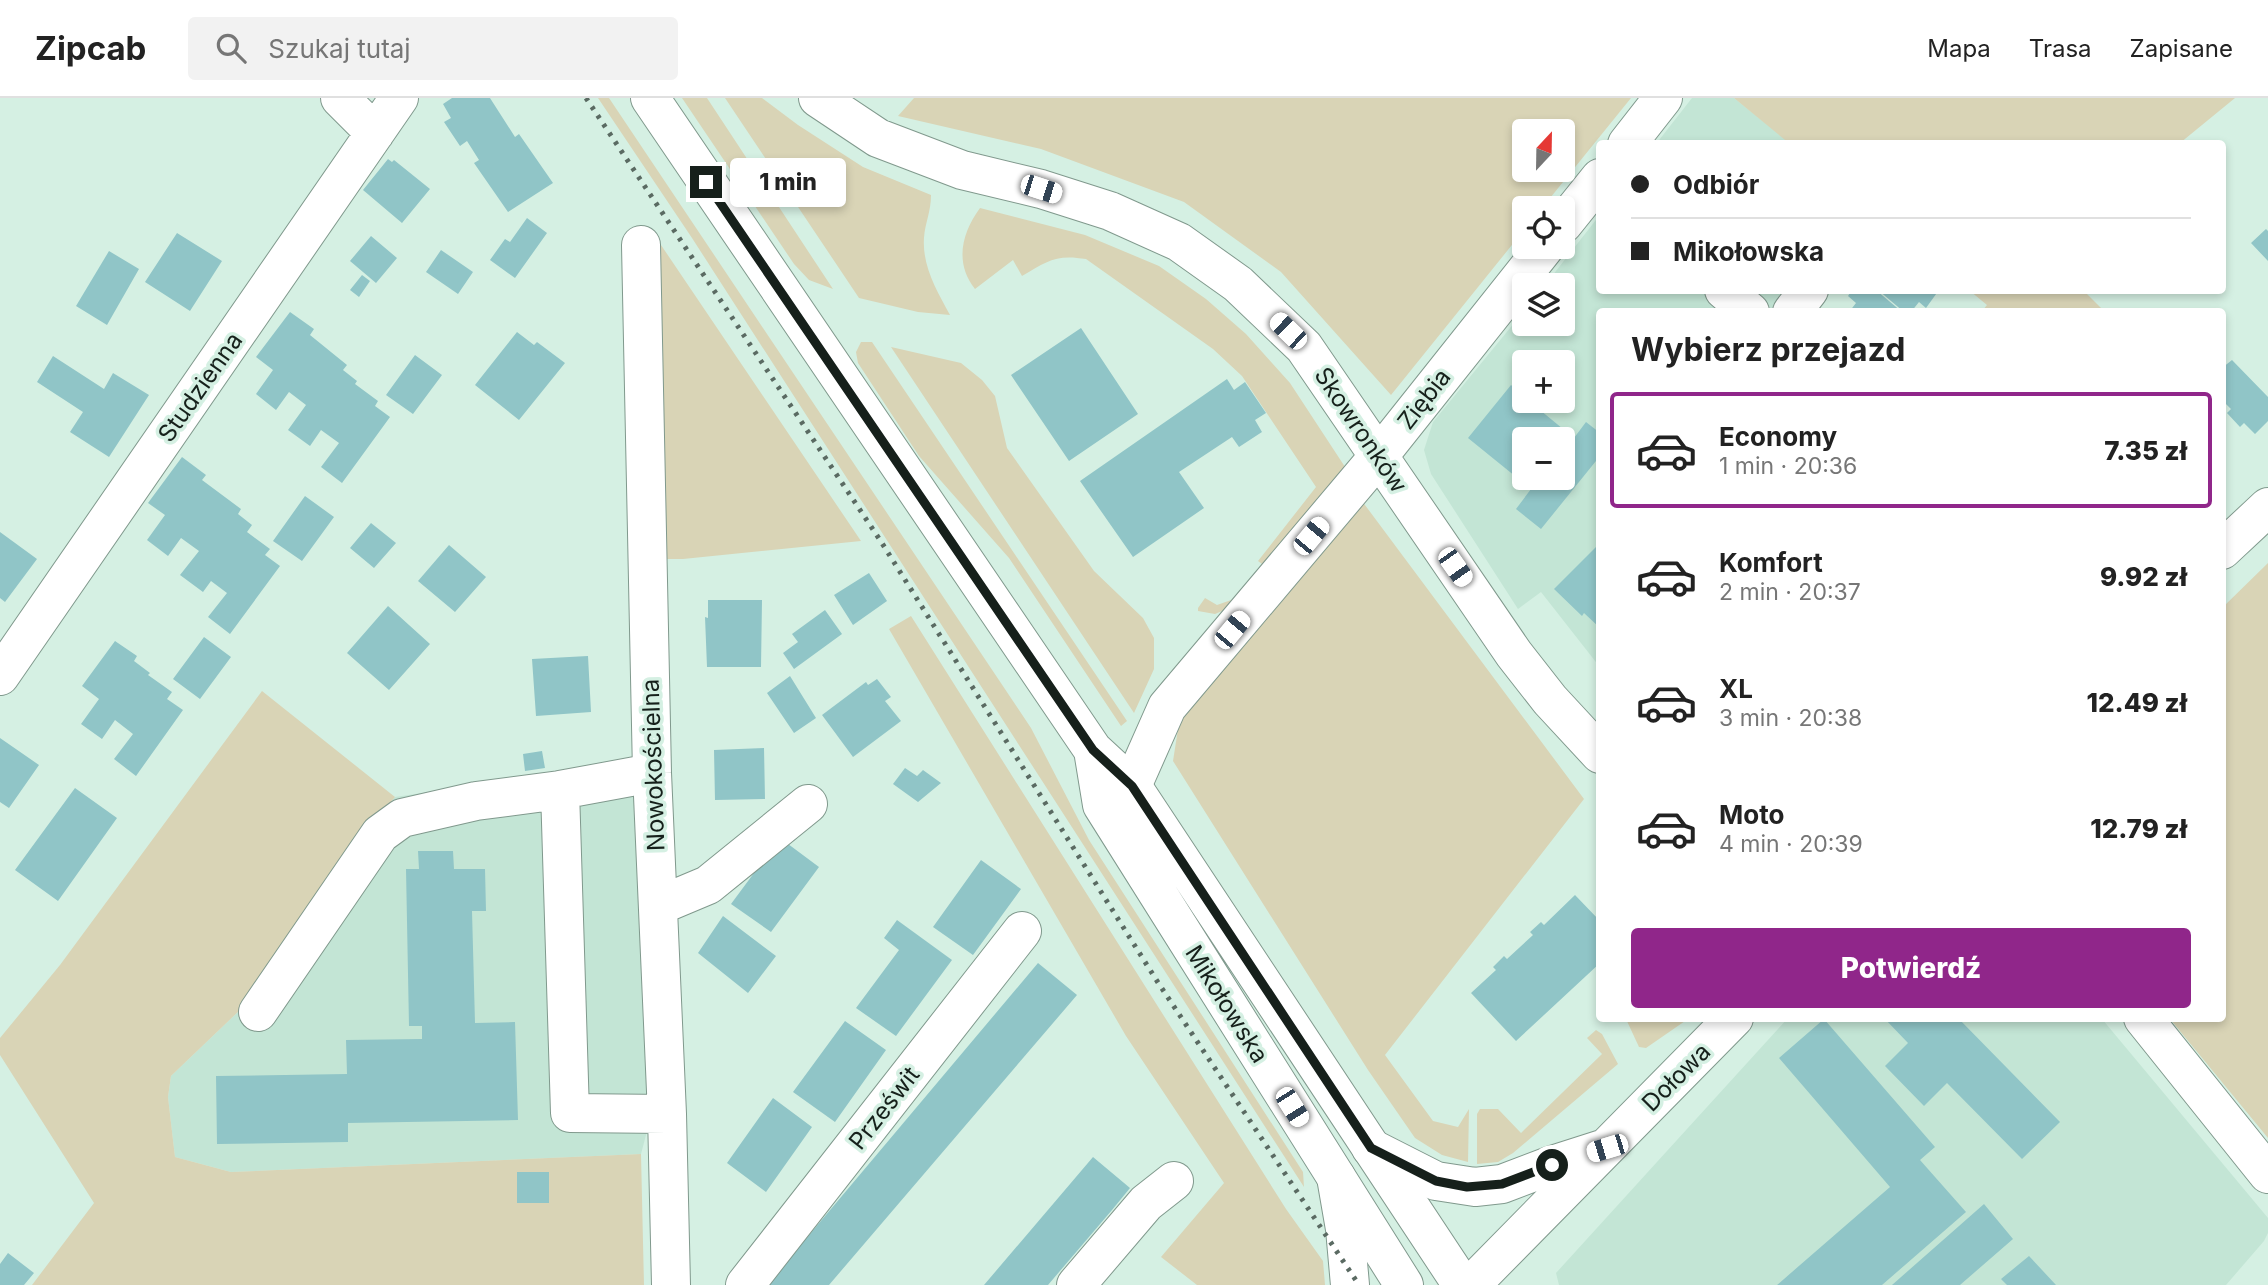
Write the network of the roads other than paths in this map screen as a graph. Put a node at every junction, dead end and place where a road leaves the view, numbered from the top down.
1 (340, 98) edge
2 (399, 98) edge
3 (650, 98) edge
4 (818, 98) edge
5 (1663, 98) edge
6 (375, 133) junction
7 (1630, 140) edge
8 (1596, 186) edge
9 (1575, 210) edge
10 (641, 245) dead end
11 (1535, 259) edge
12 (1729, 294) edge
13 (1806, 294) edge
14 (1746, 308) edge
15 (1795, 308) edge
16 (1378, 457) junction
17 (2268, 507) edge
18 (2226, 546) edge
19 (0, 676) edge
20 (1093, 750) junction
21 (1596, 750) edge
22 (652, 773) junction
23 (1132, 786) junction
24 (560, 790) junction
25 (808, 804) dead end
26 (657, 906) junction
27 (1022, 931) dead end
28 (258, 1012) dead end
29 (1730, 1022) edge
30 (2146, 1022) edge
31 (667, 1114) junction
32 (1371, 1148) junction
33 (1607, 1148) junction
34 (2268, 1174) edge
35 (1336, 1177) junction
36 (1174, 1181) dead end
37 (671, 1285) edge
38 (745, 1285) edge
39 (1076, 1285) edge
40 (1350, 1285) edge
41 (1404, 1285) edge
42 (1462, 1285) edge
43 (1471, 1285) edge

1 - 6 street
2 - 6 street, Studzienna
3 - 20 street, Mikołowska
4 - 16 street, Skowronków
5 - 7 street
6 - 19 street, Studzienna
8 - 9 street
10 - 22 street, Nowokościelna
11 - 16 street, Ziębia
12 - 14 street
13 - 15 street
16 - 21 street, Skowronków
16 - 23 street, Ziębia
17 - 18 street
20 - 23 street, Mikołowska
20 - 35 street, Mikołowska
22 - 24 street
22 - 26 street, Nowokościelna
23 - 32 street, Mikołowska
24 - 28 street
24 - 31 street
25 - 26 street
26 - 31 street, Nowokościelna
27 - 38 street, Prześwit
29 - 33 street, Dołowa
30 - 34 street
31 - 37 street, Nowokościelna
32 - 33 street
32 - 42 street, Mikołowska
33 - 43 street, Dołowa
35 - 40 street
35 - 41 street, Mikołowska
36 - 39 street

